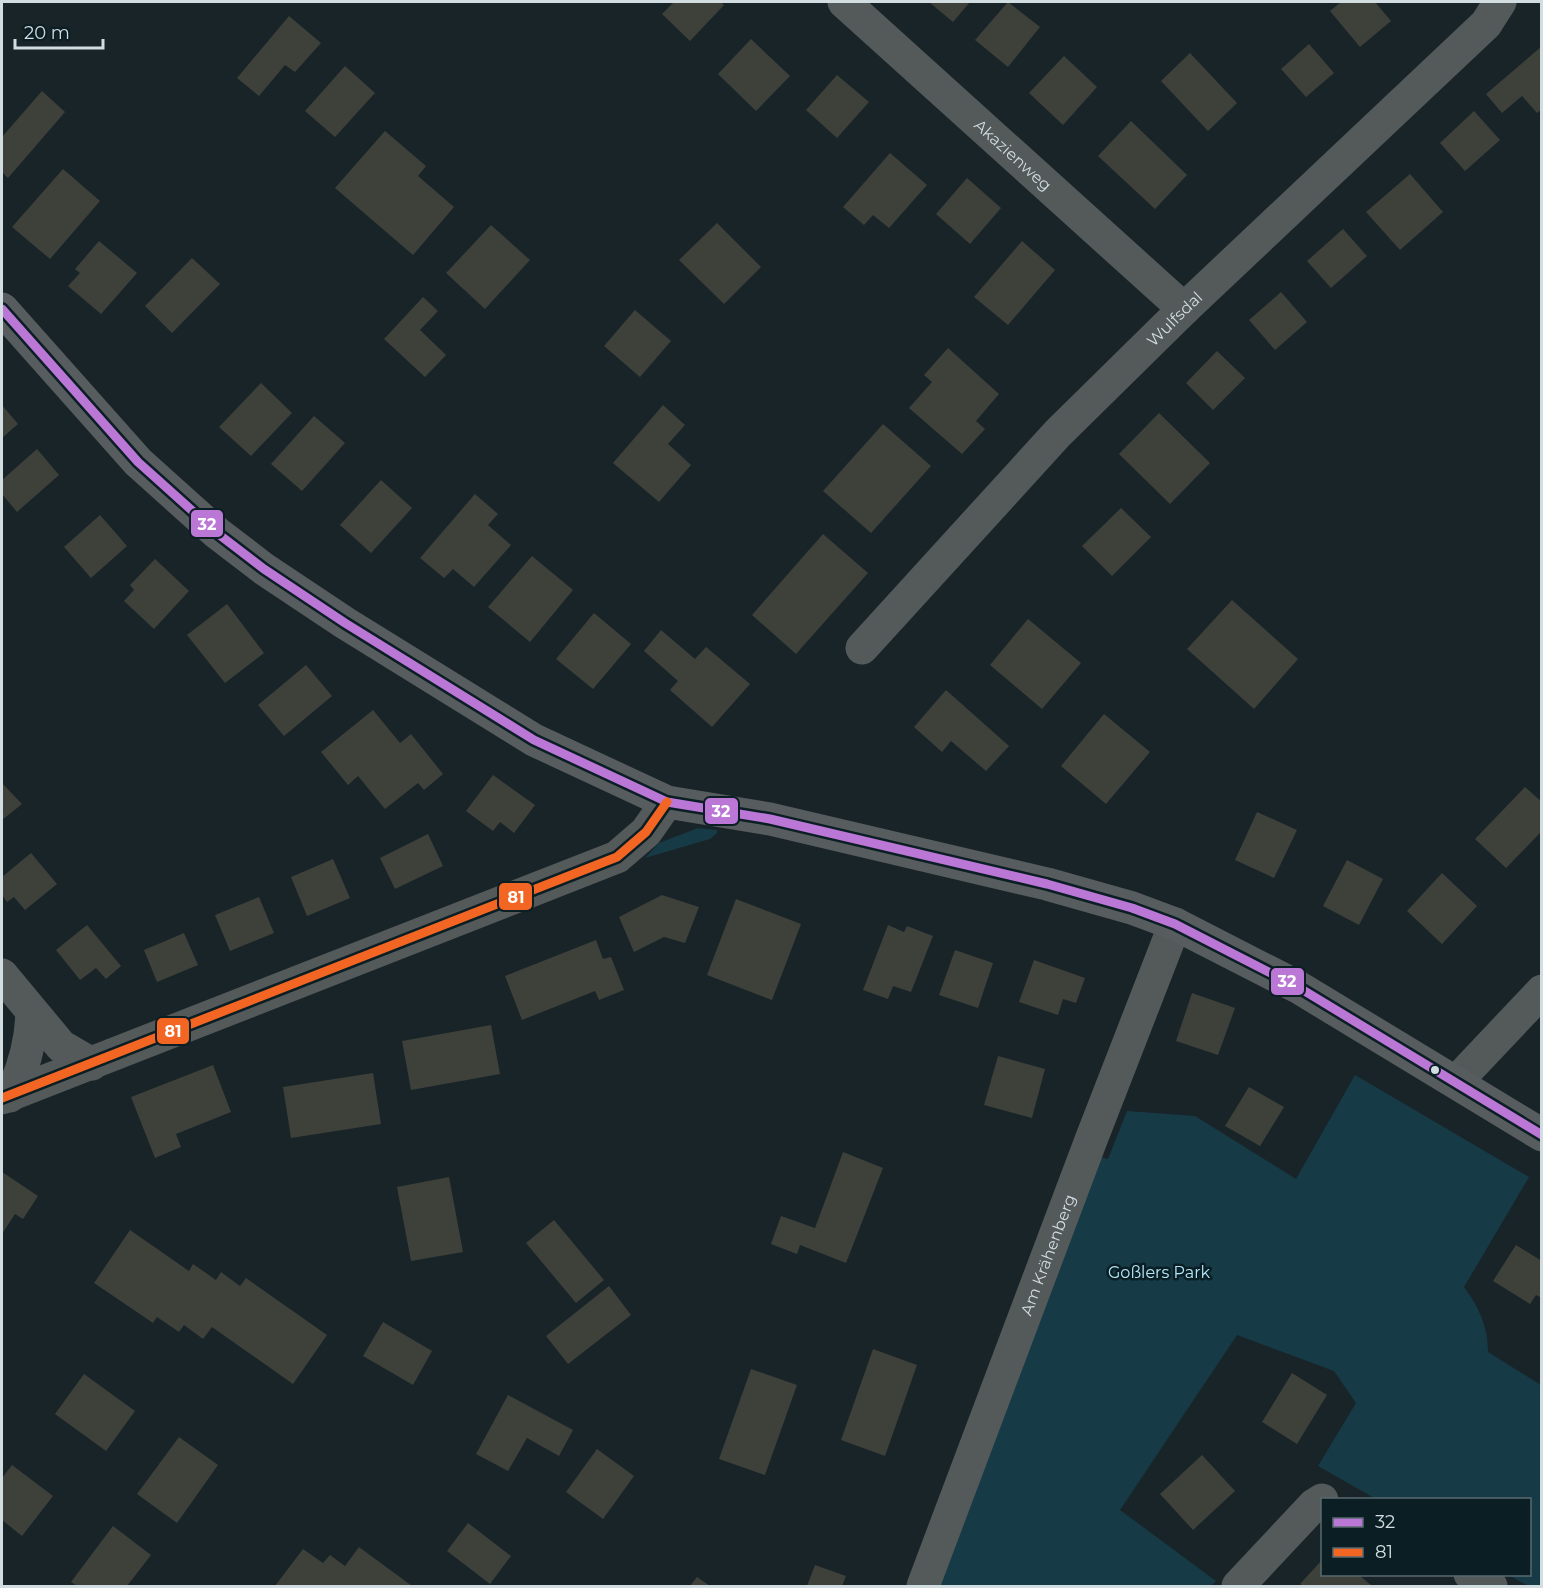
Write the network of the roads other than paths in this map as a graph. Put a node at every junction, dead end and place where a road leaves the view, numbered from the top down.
1 (844, 2) edge
2 (1500, 2) edge
3 (2, 309) edge
4 (1184, 309) junction
5 (862, 648) dead end
6 (667, 802) junction
7 (1175, 924) junction
8 (2, 975) edge
9 (1542, 991) edge
10 (32, 1012) junction
11 (92, 1064) junction
12 (1456, 1082) junction
13 (6, 1097) edge
14 (1542, 1135) edge
15 (1321, 1501) edge
16 (1472, 1576) edge
17 (923, 1587) edge
18 (1238, 1587) edge
19 (1491, 1587) edge

1 - 4 street, Akazienweg
2 - 4 street, Wulfsdal
3 - 6 street
4 - 5 street, Wulfsdal
6 - 7 street
6 - 11 street
7 - 12 street
7 - 17 street, Am Krähenberg
8 - 10 street
9 - 12 street
10 - 11 street
10 - 13 street
11 - 13 street
12 - 14 street
15 - 18 street
16 - 19 street

